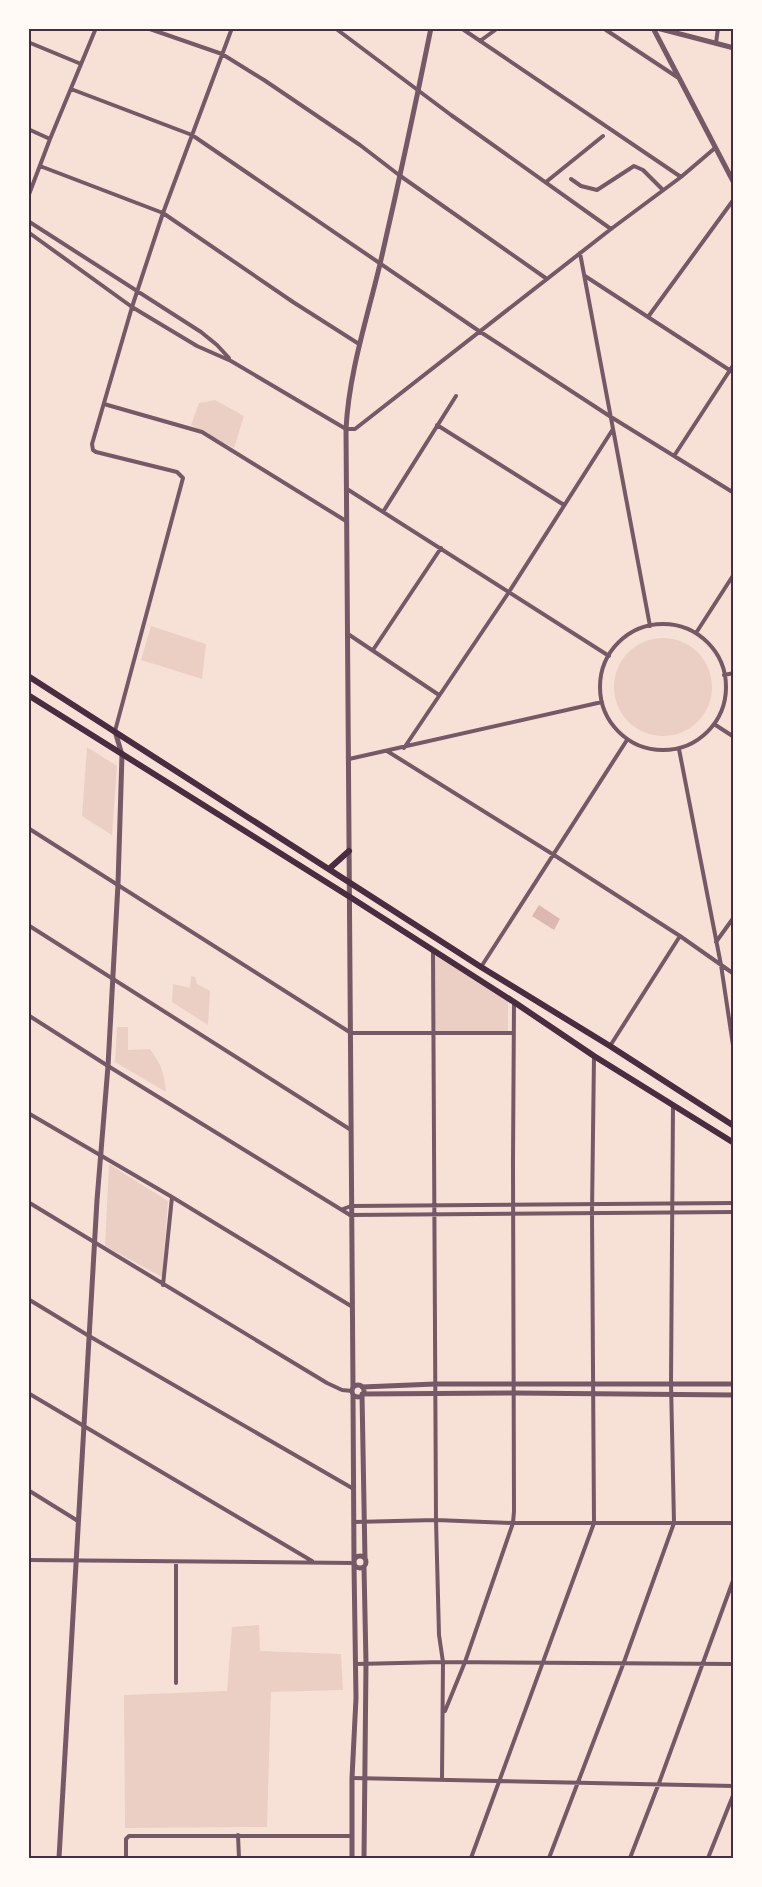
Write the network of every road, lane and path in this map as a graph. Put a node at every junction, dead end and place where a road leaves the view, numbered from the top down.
1 (96, 28) edge
2 (147, 28) edge
3 (232, 28) edge
4 (334, 28) edge
5 (431, 28) edge
6 (461, 28) edge
7 (498, 28) edge
8 (603, 28) edge
9 (655, 28) edge
10 (718, 28) edge
11 (480, 41) junction
12 (28, 42) edge
13 (716, 44) junction
14 (734, 48) edge
15 (222, 54) junction
16 (81, 64) junction
17 (678, 77) junction
18 (71, 89) junction
19 (418, 90) junction
20 (28, 129) edge
21 (192, 135) junction
22 (603, 136) dead end
23 (50, 139) junction
24 (715, 148) junction
25 (40, 166) junction
26 (399, 175) junction
27 (681, 177) junction
28 (571, 179) dead end
29 (546, 182) junction
30 (734, 183) edge
31 (663, 190) junction
32 (28, 197) edge
33 (734, 199) edge
34 (163, 213) junction
35 (28, 221) edge
36 (611, 229) junction
37 (28, 232) edge
38 (580, 254) junction
39 (380, 265) junction
40 (585, 276) junction
41 (547, 279) junction
42 (137, 291) junction
43 (132, 307) junction
44 (648, 317) junction
45 (479, 331) junction
46 (359, 344) junction
47 (231, 361) junction
48 (734, 364) edge
49 (731, 371) edge
50 (456, 396) dead end
51 (104, 404) junction
52 (611, 417) junction
53 (437, 425) junction
54 (346, 429) junction
55 (613, 429) junction
56 (674, 456) junction
57 (346, 488) junction
58 (734, 493) edge
59 (564, 505) junction
60 (383, 512) junction
61 (347, 522) junction
62 (441, 548) junction
63 (734, 574) edge
64 (509, 592) junction
65 (650, 626) junction
66 (696, 633) junction
67 (348, 634) junction
68 (374, 650) junction
69 (609, 656) junction
70 (734, 673) edge
71 (724, 675) junction
72 (28, 676) edge
73 (28, 695) edge
74 (439, 695) junction
75 (602, 702) junction
76 (714, 724) junction
77 (115, 731) junction
78 (734, 737) edge
79 (627, 740) junction
80 (404, 748) junction
81 (679, 749) junction
82 (387, 751) junction
83 (122, 755) junction
84 (349, 759) junction
85 (28, 828) edge
86 (350, 851) junction
87 (554, 855) junction
88 (330, 868) junction
89 (350, 881) junction
90 (118, 884) junction
91 (350, 897) junction
92 (734, 917) edge
93 (28, 925) edge
94 (680, 936) junction
95 (715, 942) junction
96 (433, 951) junction
97 (721, 965) junction
98 (481, 967) junction
99 (734, 974) edge
100 (112, 978) junction
101 (514, 1002) junction
102 (28, 1015) edge
103 (432, 1032) junction
104 (351, 1033) junction
105 (513, 1033) junction
106 (610, 1046) junction
107 (734, 1052) edge
108 (594, 1056) junction
109 (108, 1066) junction
110 (673, 1105) junction
111 (28, 1113) edge
112 (734, 1126) edge
113 (351, 1130) junction
114 (734, 1143) edge
115 (101, 1155) junction
116 (172, 1197) junction
117 (28, 1202) edge
118 (672, 1203) junction
119 (734, 1203) edge
120 (435, 1204) junction
121 (592, 1204) junction
122 (513, 1205) junction
123 (351, 1206) junction
124 (343, 1209) junction
125 (591, 1212) junction
126 (672, 1212) junction
127 (734, 1212) edge
128 (513, 1213) junction
129 (350, 1215) junction
130 (434, 1215) junction
131 (96, 1244) junction
132 (163, 1286) junction
133 (28, 1299) edge
134 (351, 1306) junction
135 (89, 1336) junction
136 (671, 1383) junction
137 (435, 1384) junction
138 (514, 1384) junction
139 (592, 1384) junction
140 (734, 1384) edge
141 (362, 1387) junction
142 (352, 1391) junction
143 (28, 1393) edge
144 (436, 1393) junction
145 (514, 1393) junction
146 (593, 1394) junction
147 (362, 1395) junction
148 (672, 1395) junction
149 (734, 1395) edge
150 (84, 1424) junction
151 (352, 1488) junction
152 (28, 1490) edge
153 (436, 1520) junction
154 (78, 1521) junction
155 (364, 1521) junction
156 (354, 1522) junction
157 (734, 1522) edge
158 (513, 1523) junction
159 (594, 1523) junction
160 (674, 1523) junction
161 (365, 1559) junction
162 (28, 1560) edge
163 (312, 1561) junction
164 (76, 1562) junction
165 (176, 1562) junction
166 (354, 1563) junction
167 (364, 1567) junction
168 (734, 1578) edge
169 (442, 1662) junction
170 (465, 1662) junction
171 (624, 1662) junction
172 (366, 1663) junction
173 (356, 1664) junction
174 (543, 1664) junction
175 (703, 1664) junction
176 (734, 1664) edge
177 (176, 1683) dead end
178 (443, 1714) junction
179 (364, 1777) junction
180 (352, 1778) junction
181 (442, 1779) junction
182 (500, 1781) junction
183 (578, 1782) junction
184 (659, 1783) junction
185 (734, 1786) edge
186 (734, 1792) edge
187 (238, 1835) junction
188 (352, 1836) junction
189 (59, 1858) edge
190 (126, 1858) edge
191 (239, 1858) edge
192 (352, 1858) edge
193 (364, 1858) edge
194 (471, 1858) edge
195 (549, 1858) edge
196 (630, 1858) edge
197 (708, 1858) edge

1 - 16 street
2 - 15 street
3 - 15 street
4 - 19 street
5 - 19 street
6 - 11 street
7 - 11 street
8 - 17 street
9 - 13 street
9 - 17 street
10 - 13 street
11 - 27 street
12 - 16 street
13 - 14 street
15 - 21 street
15 - 26 street
16 - 18 street
17 - 24 street
18 - 21 street
18 - 23 street
19 - 26 street
19 - 29 street
20 - 23 street
21 - 34 street
21 - 39 street
22 - 29 street
23 - 25 street
24 - 27 street
24 - 30 street
25 - 32 street
25 - 34 street
26 - 39 street
26 - 41 street
27 - 31 street
28 - 31 street
29 - 36 street
31 - 36 street
33 - 44 street
34 - 42 street
34 - 46 street
35 - 42 street
36 - 38 street
37 - 43 street
38 - 40 street
38 - 41 street
39 - 45 street
39 - 46 street
40 - 44 street
40 - 52 street
41 - 45 street
42 - 43 street
42 - 47 street
43 - 47 street
43 - 51 street
44 - 49 street
45 - 52 street
45 - 54 street
46 - 54 street
47 - 54 street
48 - 49 street
49 - 56 street
50 - 53 street
51 - 61 street
51 - 77 street
52 - 55 street
52 - 56 street
53 - 59 street
53 - 60 street
54 - 57 street
55 - 59 street
55 - 65 street
56 - 58 street
57 - 60 street
57 - 61 street
59 - 64 street
60 - 62 street
61 - 67 street
62 - 64 street
62 - 68 street
63 - 66 street
64 - 69 street
64 - 74 street
65 - 66 street
65 - 69 street
66 - 71 street
67 - 68 street
67 - 84 street
68 - 74 street
69 - 75 street
70 - 71 street
71 - 76 street
72 - 77 main road
73 - 83 main road
74 - 80 street
75 - 79 street
75 - 80 street
76 - 78 street
76 - 81 street
77 - 83 street
77 - 88 main road
79 - 81 street
79 - 87 street
80 - 82 street
81 - 95 street
82 - 84 street
82 - 87 street
83 - 90 street
83 - 91 main road
84 - 86 street
85 - 90 street
86 - 88 main road
86 - 89 street
87 - 94 street
87 - 98 street
88 - 89 main road
89 - 91 street
89 - 98 main road
90 - 100 street
90 - 104 street
91 - 96 main road
91 - 104 street
92 - 95 street
93 - 100 street
94 - 97 street
94 - 106 street
95 - 97 street
96 - 101 main road
96 - 103 street
97 - 99 street
97 - 107 street
98 - 106 main road
100 - 109 street
100 - 113 street
101 - 105 street
101 - 108 main road
102 - 109 street
103 - 104 street
103 - 105 street
103 - 120 street
104 - 113 street
105 - 122 street
106 - 112 main road
108 - 110 main road
108 - 121 street
109 - 115 street
109 - 124 street
110 - 114 main road
110 - 118 street
111 - 115 street
113 - 123 street
115 - 116 street
115 - 131 street
116 - 132 street
116 - 134 street
117 - 131 street
118 - 119 street
118 - 121 street
118 - 126 street
120 - 122 street
120 - 123 street
120 - 130 street
121 - 122 street
121 - 125 street
122 - 128 street
123 - 124 street
123 - 129 street
124 - 129 street
125 - 126 street
125 - 128 street
125 - 139 street
126 - 127 street
126 - 136 street
128 - 130 street
128 - 138 street
129 - 130 street
129 - 134 street
130 - 137 street
131 - 132 street
131 - 135 street
132 - 142 street
133 - 135 street
134 - 142 street
135 - 150 street
135 - 151 street
136 - 139 street
136 - 140 street
136 - 148 street
137 - 138 street
137 - 141 street
137 - 144 street
138 - 139 street
138 - 145 street
139 - 146 street
141 - 142 street
141 - 147 street
142 - 147 street
142 - 151 street
143 - 150 street
144 - 145 street
144 - 147 street
144 - 153 street
145 - 146 street
145 - 158 street
146 - 148 street
146 - 159 street
147 - 155 street
148 - 149 street
148 - 160 street
150 - 154 street
150 - 163 street
151 - 156 street
152 - 154 street
153 - 155 street
153 - 158 street
153 - 169 street
154 - 164 street
155 - 156 street
155 - 161 street
156 - 166 street
157 - 160 street
158 - 159 street
158 - 170 street
159 - 160 street
159 - 174 street
160 - 171 street
161 - 166 street
161 - 167 street
162 - 164 street
163 - 165 street
163 - 166 street
164 - 165 street
164 - 189 street
165 - 177 street
166 - 167 street
166 - 173 street
167 - 172 street
168 - 175 street
169 - 170 street
169 - 172 street
169 - 178 street
170 - 174 street
170 - 178 street
171 - 174 street
171 - 175 street
171 - 183 street
172 - 173 street
172 - 179 street
173 - 180 street
174 - 182 street
175 - 176 street
175 - 184 street
178 - 181 street
179 - 180 street
179 - 181 street
179 - 193 street
180 - 188 street
181 - 182 street
182 - 183 street
182 - 194 street
183 - 184 street
183 - 195 street
184 - 185 street
184 - 196 street
186 - 197 street
187 - 188 street
187 - 190 street
187 - 191 street
188 - 192 street

